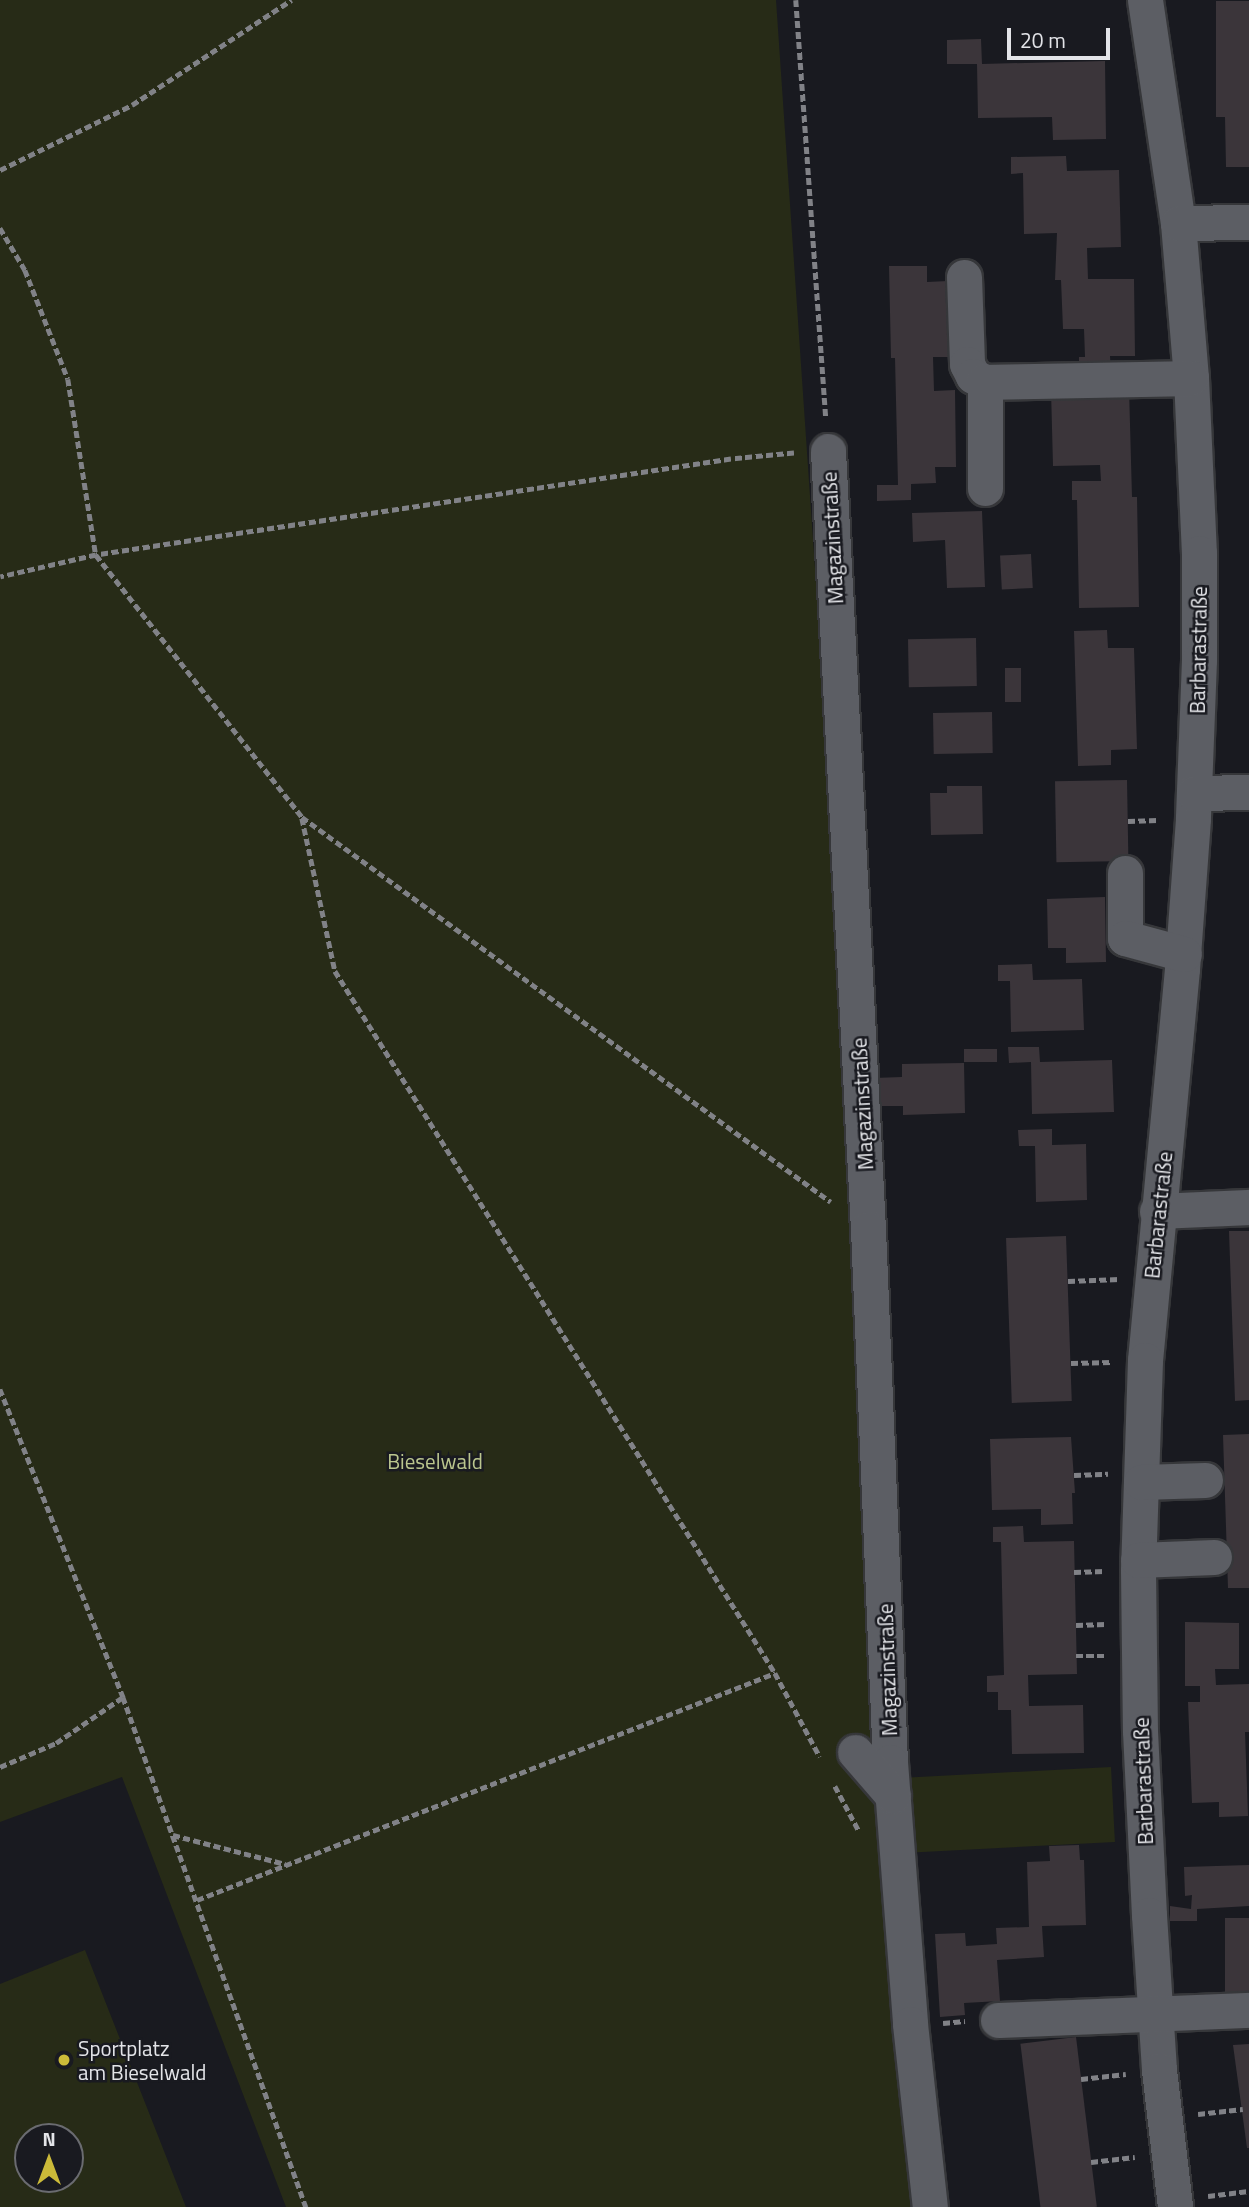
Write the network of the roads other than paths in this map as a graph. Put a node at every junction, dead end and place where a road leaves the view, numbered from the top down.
1 (1144, 0) edge
2 (1249, 222) edge
3 (1178, 223) junction
4 (964, 277) dead end
5 (1191, 377) junction
6 (985, 382) junction
7 (828, 451) road end
8 (985, 488) dead end
9 (1249, 792) edge
10 (1194, 793) junction
11 (1125, 873) dead end
12 (1184, 954) junction
13 (1249, 1207) edge
14 (1157, 1211) junction
15 (1205, 1480) dead end
16 (1140, 1482) junction
17 (1214, 1557) dead end
18 (1138, 1560) junction
19 (841, 1761) road end
20 (893, 1796) junction
21 (1249, 2010) edge
22 (1155, 2013) junction
23 (998, 2020) road end
24 (930, 2207) edge
25 (1175, 2207) edge

1 - 3 street, Barbarastraße
2 - 3 street
3 - 5 street, Barbarastraße
4 - 6 street
5 - 6 street
5 - 10 street, Barbarastraße
6 - 8 street
7 - 20 street, Magazinstraße
9 - 10 street
10 - 12 street, Barbarastraße
11 - 12 street
12 - 14 street, Barbarastraße
13 - 14 street
14 - 16 street, Barbarastraße
15 - 16 street
16 - 18 street, Barbarastraße
17 - 18 street
18 - 22 street, Barbarastraße
19 - 20 street
20 - 24 street, Magazinstraße
21 - 22 street
22 - 23 street
22 - 25 street, Barbarastraße

